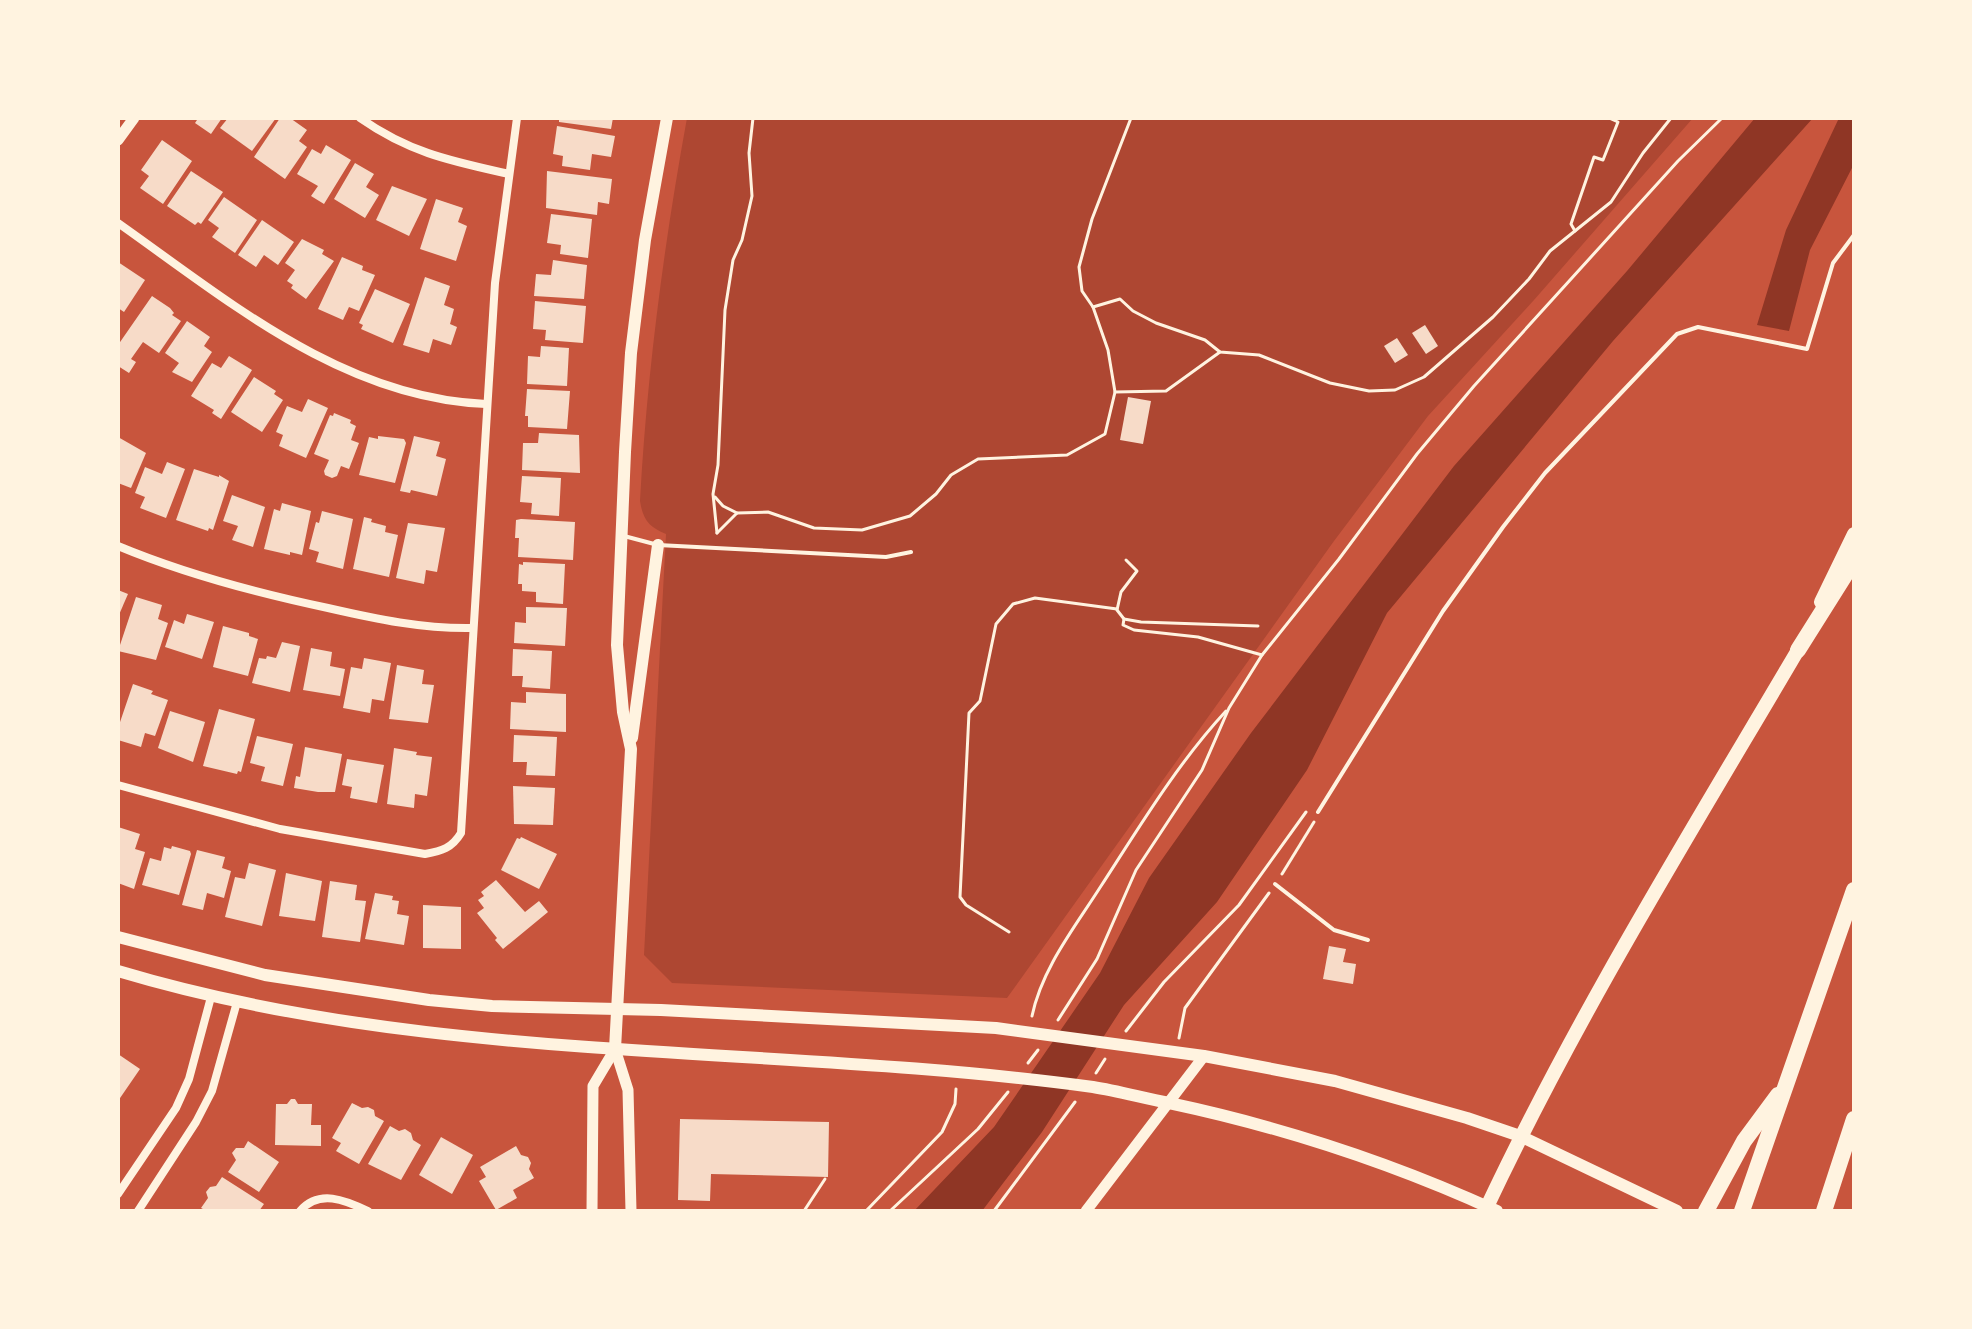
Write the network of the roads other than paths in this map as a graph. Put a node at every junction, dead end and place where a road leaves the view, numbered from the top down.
1 (134, 118) edge
2 (360, 118) edge
3 (517, 118) edge
4 (667, 118) edge
5 (118, 140) edge
6 (509, 174) junction
7 (118, 223) edge
8 (1854, 235) edge
9 (486, 404) junction
10 (1854, 534) edge
11 (622, 535) junction
12 (658, 545) junction
13 (118, 546) edge
14 (911, 552) dead end
15 (1854, 561) edge
16 (473, 628) junction
17 (1798, 650) junction
18 (631, 749) junction
19 (118, 785) edge
20 (1318, 812) road end
21 (1275, 884) road end
22 (1854, 890) edge
23 (118, 937) edge
24 (1368, 940) dead end
25 (118, 971) edge
26 (211, 997) junction
27 (237, 1002) junction
28 (616, 1010) junction
29 (615, 1049) junction
30 (1204, 1056) junction
31 (1790, 1077) junction
32 (1168, 1103) junction
33 (1854, 1119) edge
34 (1854, 1129) edge
35 (1520, 1136) junction
36 (118, 1194) edge
37 (1490, 1209) edge
38 (138, 1211) edge
39 (300, 1211) edge
40 (368, 1211) edge
41 (592, 1211) edge
42 (631, 1211) edge
43 (1086, 1211) edge
44 (1677, 1211) edge
45 (1706, 1211) edge
46 (1742, 1211) edge
47 (1824, 1211) edge
48 (1833, 1211) edge

1 - 5 street
2 - 6 street
3 - 6 street
4 - 11 main road
6 - 9 street
7 - 9 street
8 - 20 lane
9 - 16 street
10 - 17 main road
11 - 12 lane
11 - 18 main road
12 - 14 lane
12 - 18 main road
13 - 16 street
15 - 17 highway
16 - 19 street
17 - 35 main road
18 - 28 main road
21 - 24 lane
22 - 31 highway
23 - 28 main road
25 - 26 main road
26 - 27 main road
26 - 36 street
27 - 29 main road
27 - 38 street
28 - 29 main road
28 - 30 main road
29 - 32 main road
29 - 41 street
29 - 42 street
30 - 32 street
30 - 35 main road
31 - 45 highway
31 - 46 highway
32 - 37 main road
32 - 43 street
33 - 47 highway
34 - 48 highway
35 - 37 main road
35 - 44 main road
39 - 40 street

